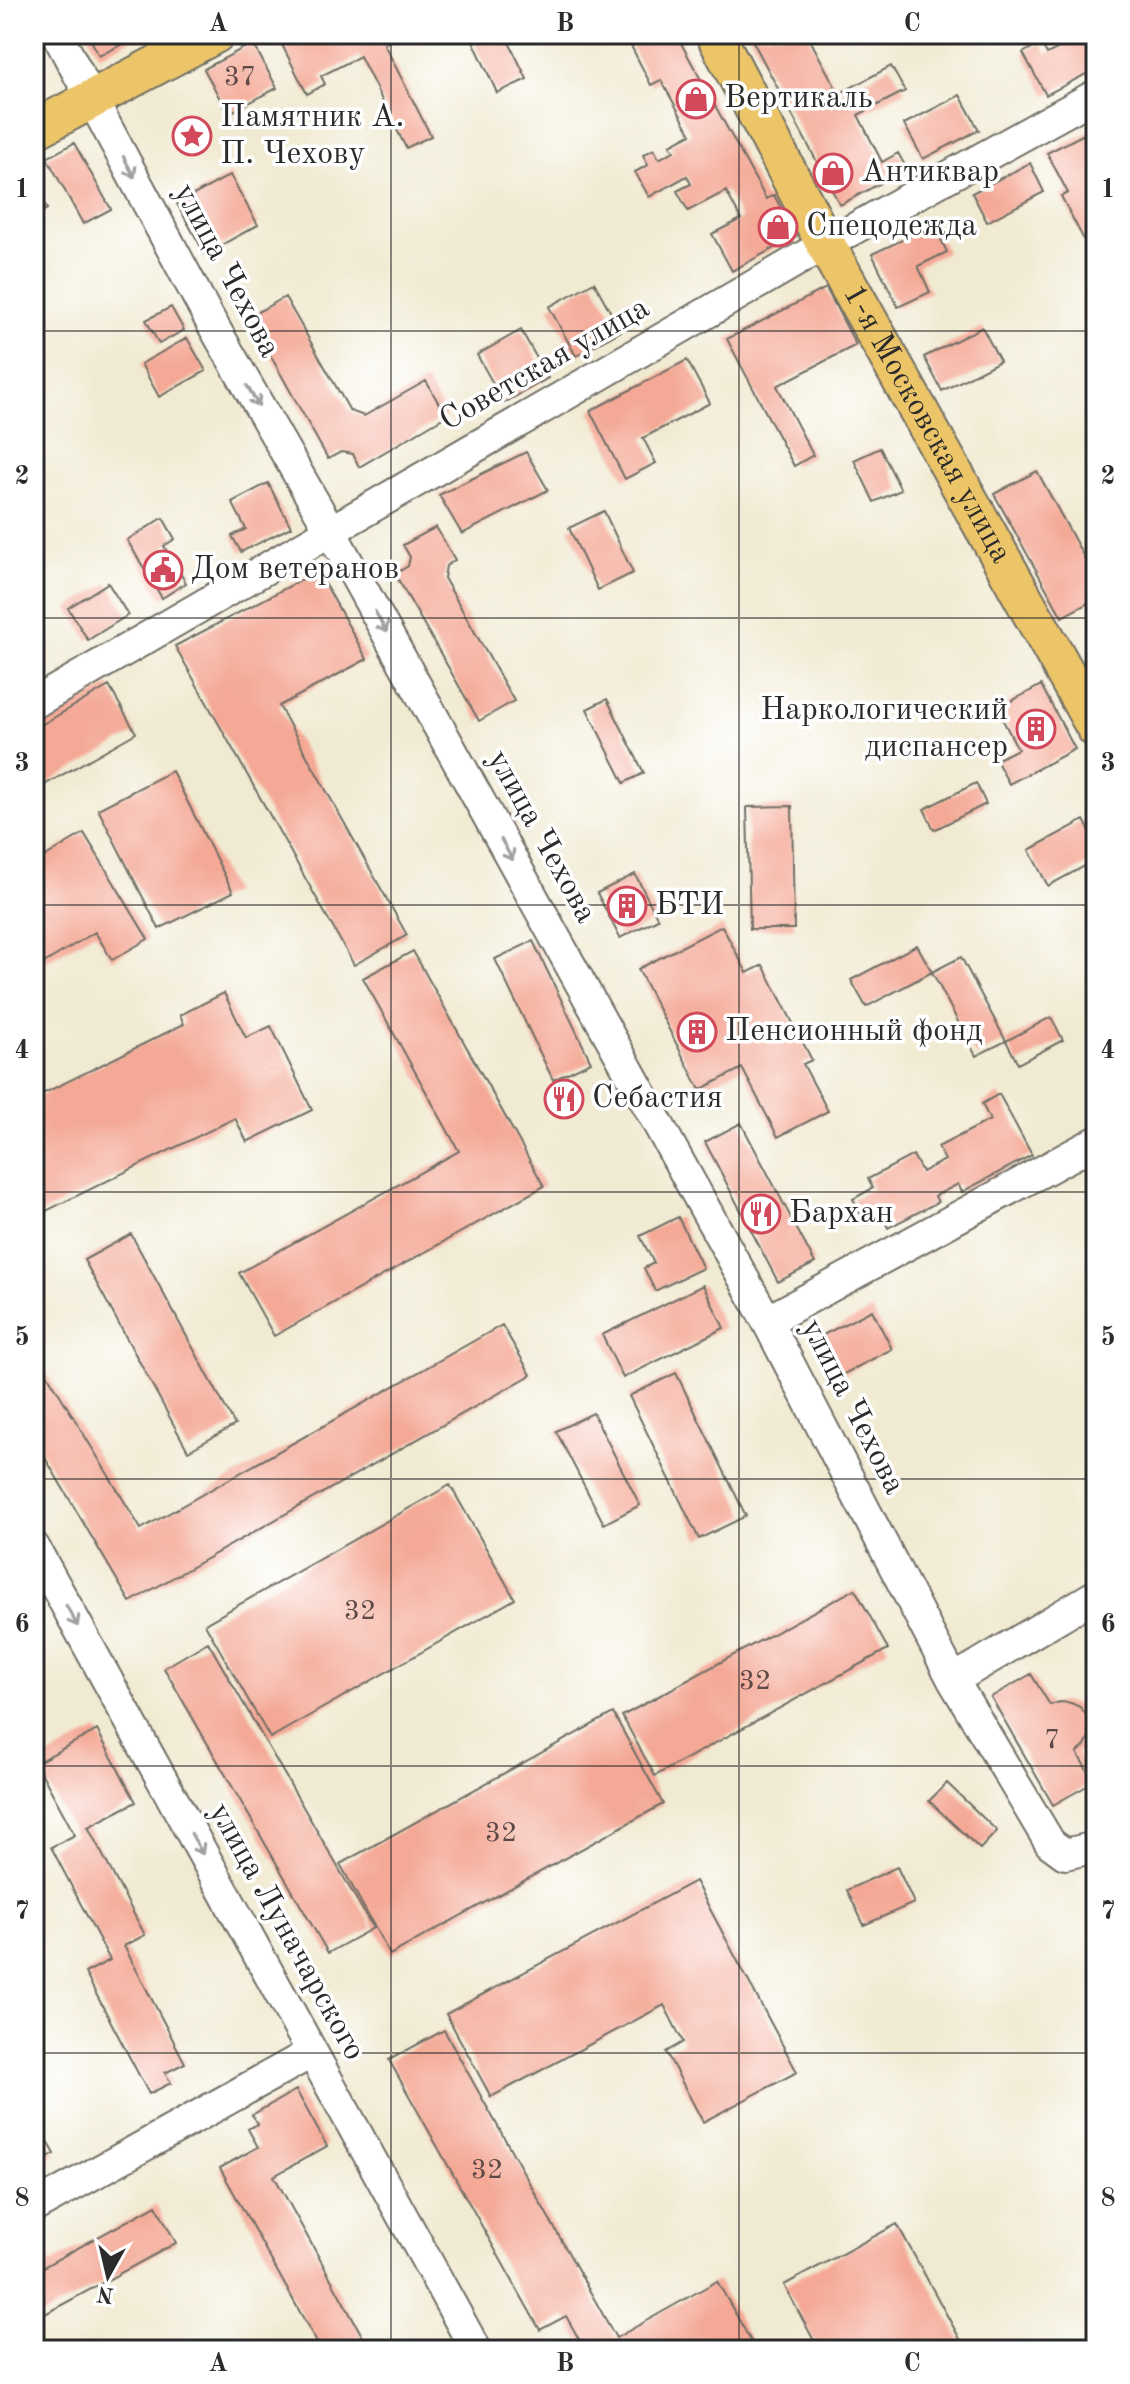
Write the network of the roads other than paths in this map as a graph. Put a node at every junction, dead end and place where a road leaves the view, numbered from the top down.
1 (57, 34) edge
2 (215, 34) edge
3 (715, 34) edge
4 (1096, 95) edge
5 (92, 99) junction
6 (34, 130) edge
7 (826, 245) junction
8 (330, 530) junction
9 (34, 703) edge
10 (1096, 728) edge
11 (1096, 1142) edge
12 (767, 1321) junction
13 (34, 1547) edge
14 (1096, 1595) edge
15 (953, 1680) junction
16 (1096, 1847) edge
17 (311, 2053) junction
18 (34, 2207) edge
19 (476, 2350) edge

1 - 5 street, улица Чехова
2 - 5 main road
3 - 7 main road, 1-я Московская улица
4 - 7 street, Советская улица
5 - 6 main road
5 -> 8 street, улица Чехова
7 - 8 street, Советская улица
7 - 10 main road, 1-я Московская улица
8 - 9 street, Советская улица
8 -> 12 street, улица Чехова
11 - 12 street
12 - 15 street, улица Чехова
13 -> 17 street, улица Луначарского
14 - 15 street
15 - 16 street, улица Чехова
17 - 18 street
17 - 19 street, улица Луначарского

